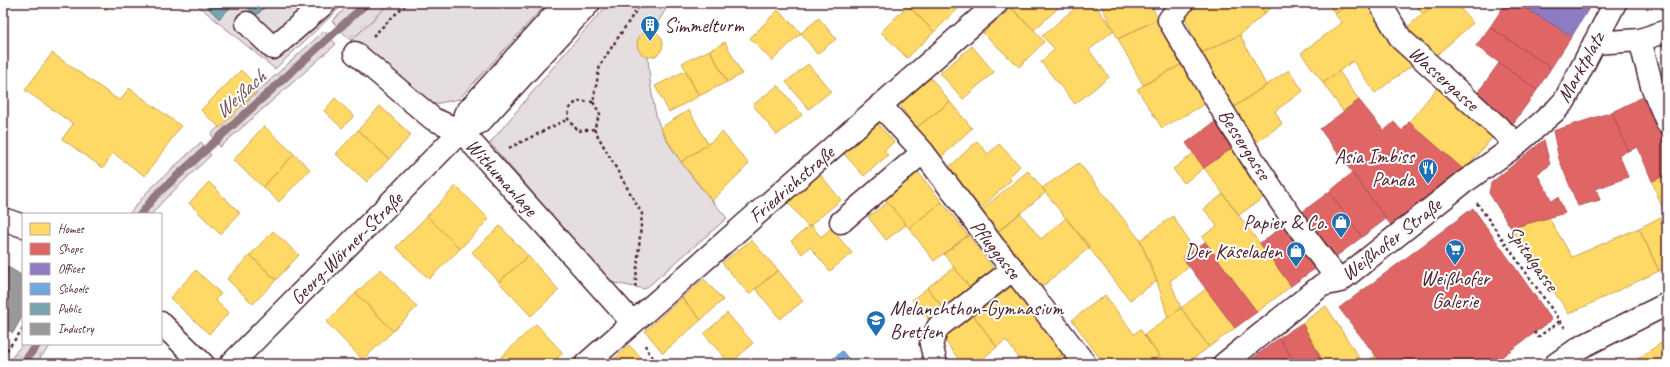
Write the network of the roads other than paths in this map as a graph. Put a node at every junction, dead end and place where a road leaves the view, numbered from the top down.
1 (325, 3) edge
2 (565, 3) edge
3 (589, 3) edge
4 (997, 3) edge
5 (1182, 3) edge
6 (1380, 3) edge
7 (1615, 3) edge
8 (247, 23) dead end
9 (1667, 31) edge
10 (1640, 40) junction
11 (1594, 44) junction
12 (355, 53) road end
13 (880, 106) junction
14 (1556, 110) joint
15 (1667, 121) edge
16 (461, 131) junction
17 (1511, 149) junction
18 (922, 152) junction
19 (3, 219) edge
20 (841, 222) dead end
21 (22, 226) edge
22 (1013, 277) junction
23 (1340, 281) junction
24 (1667, 304) edge
25 (632, 322) junction
26 (162, 324) edge
27 (203, 364) edge
28 (231, 364) edge
29 (586, 364) edge
30 (936, 364) edge
31 (1085, 364) edge
32 (1224, 364) edge
33 (1556, 364) edge

1 - 8 street
2 - 16 street, Georg-Wörner-Straße
3 - 16 street, Georg-Wörner-Straße
4 - 13 street, Friedrichstraße
5 - 23 street, Bessergasse
6 - 17 street, Wassergasse
7 - 11 street, Marktplatz
9 - 10 street
10 - 11 street
10 - 15 street
11 - 14 street, Marktplatz
12 - 16 street, Withumanlage
13 - 18 street, Pfluggasse
13 - 25 street, Friedrichstraße
14 - 17 street, Weißhofer Straße
16 - 25 street, Withumanlage
16 - 28 street, Georg-Wörner-Straße
17 - 23 street, Weißhofer Straße
18 - 20 street
18 - 22 street, Pfluggasse
19 - 21 street
22 - 30 street
22 - 31 street, Pfluggasse
23 - 32 street, Weißhofer Straße
24 - 33 street
25 - 29 street, Friedrichstraße
26 - 27 street

